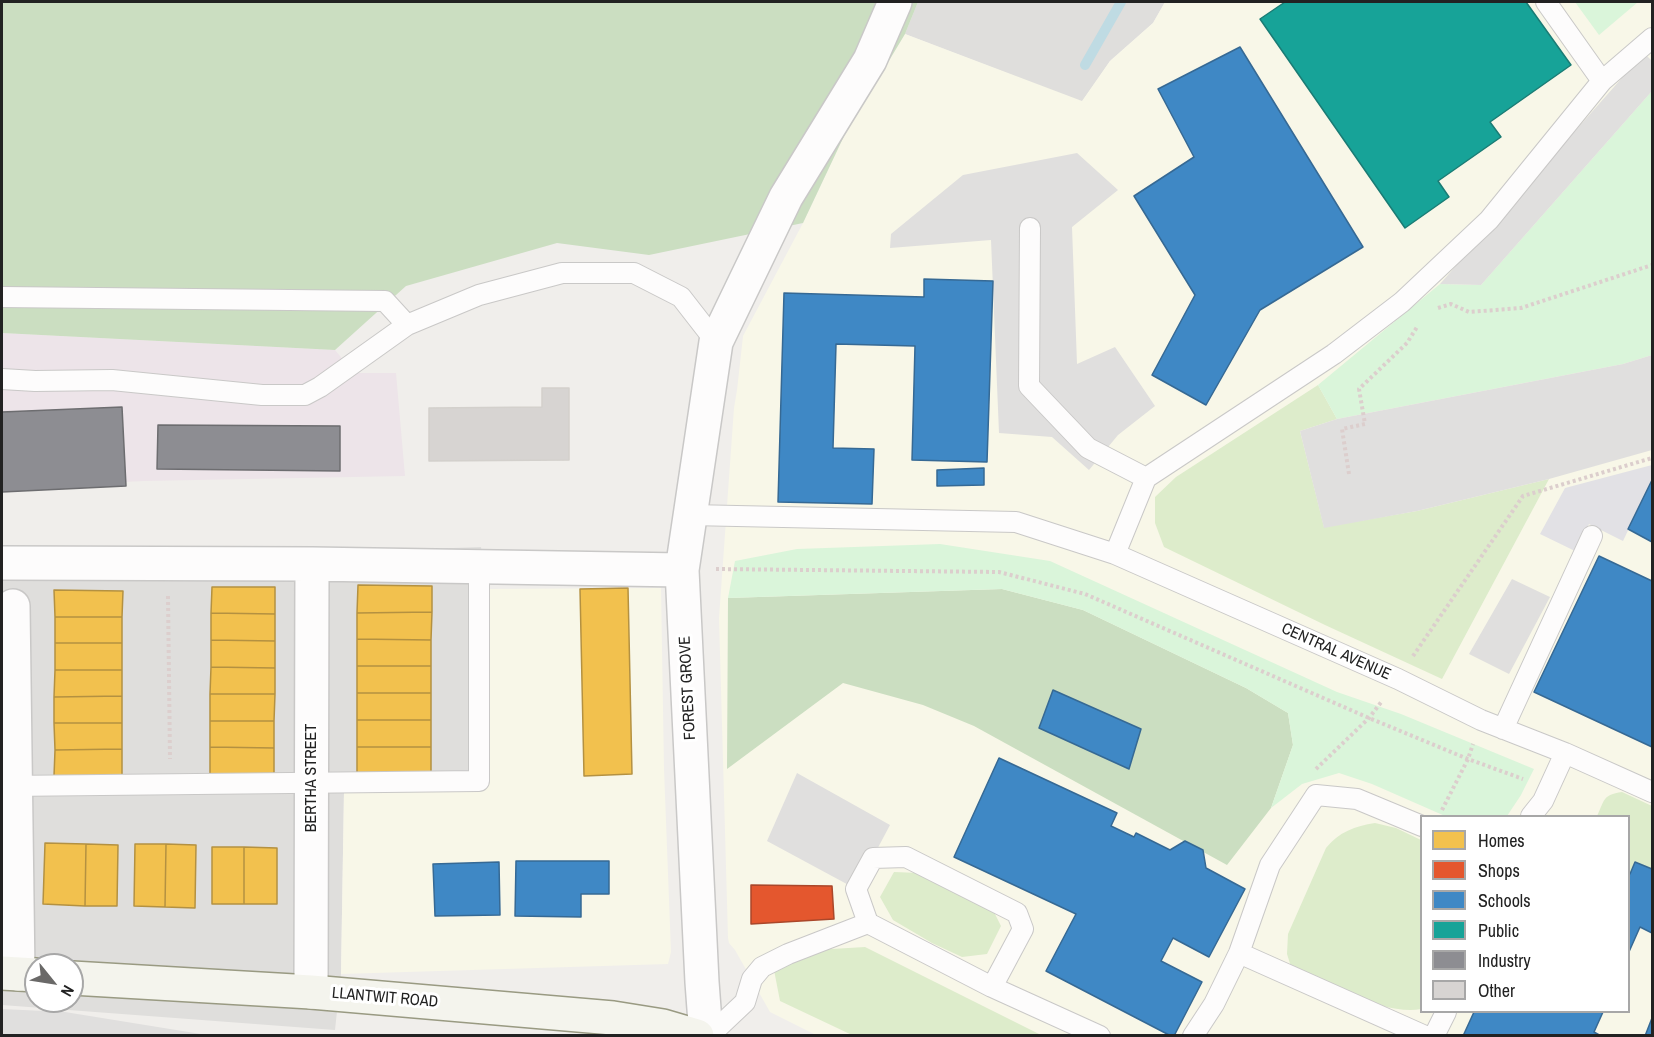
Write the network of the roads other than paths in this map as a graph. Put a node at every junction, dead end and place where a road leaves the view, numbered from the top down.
1 (895, 2) edge
2 (1546, 2) edge
3 (1653, 38) edge
4 (1602, 81) junction
5 (1030, 228) dead end
6 (2, 297) edge
7 (407, 325) junction
8 (716, 342) junction
9 (2, 379) edge
10 (1146, 478) junction
11 (690, 515) junction
12 (1592, 536) dead end
13 (1115, 554) junction
14 (2, 563) edge
15 (312, 564) junction
16 (479, 567) junction
17 (682, 570) junction
18 (13, 606) dead end
19 (1503, 729) junction
20 (1565, 753) junction
21 (312, 782) junction
22 (8, 786) edge
23 (1653, 792) edge
24 (1533, 815) edge
25 (1420, 825) edge
26 (868, 923) junction
27 (1239, 953) junction
28 (18, 974) edge
29 (84, 979) edge
30 (992, 987) junction
31 (312, 992) junction
32 (1445, 1013) edge
33 (697, 1035) edge
34 (708, 1035) edge
35 (1100, 1035) edge
36 (1193, 1035) edge
37 (1425, 1035) edge
38 (1434, 1035) edge

1 - 8 street, FOREST GROVE
2 - 4 lane
3 - 4 lane
4 - 10 lane
5 - 10 lane
6 - 7 lane
7 - 8 lane
7 - 9 lane
8 - 11 street, FOREST GROVE
10 - 13 lane
11 - 13 lane, CENTRAL AVENUE
11 - 17 street, FOREST GROVE
12 - 19 lane
13 - 19 lane, CENTRAL AVENUE
14 - 15 street
15 - 16 street
15 - 21 street, BERTHA STREET
16 - 17 street
16 - 21 lane
17 - 34 street, FOREST GROVE
18 - 22 street
19 - 20 lane, CENTRAL AVENUE
20 - 23 lane, CENTRAL AVENUE
20 - 24 lane
21 - 22 lane
21 - 31 street, BERTHA STREET
22 - 28 street
25 - 27 lane
26 - 30 lane
26 - 30 lane
26 - 34 lane
27 - 36 lane
27 - 37 lane
29 - 31 main road, LLANTWIT ROAD
30 - 35 lane
31 - 33 main road, LLANTWIT ROAD
32 - 38 lane

